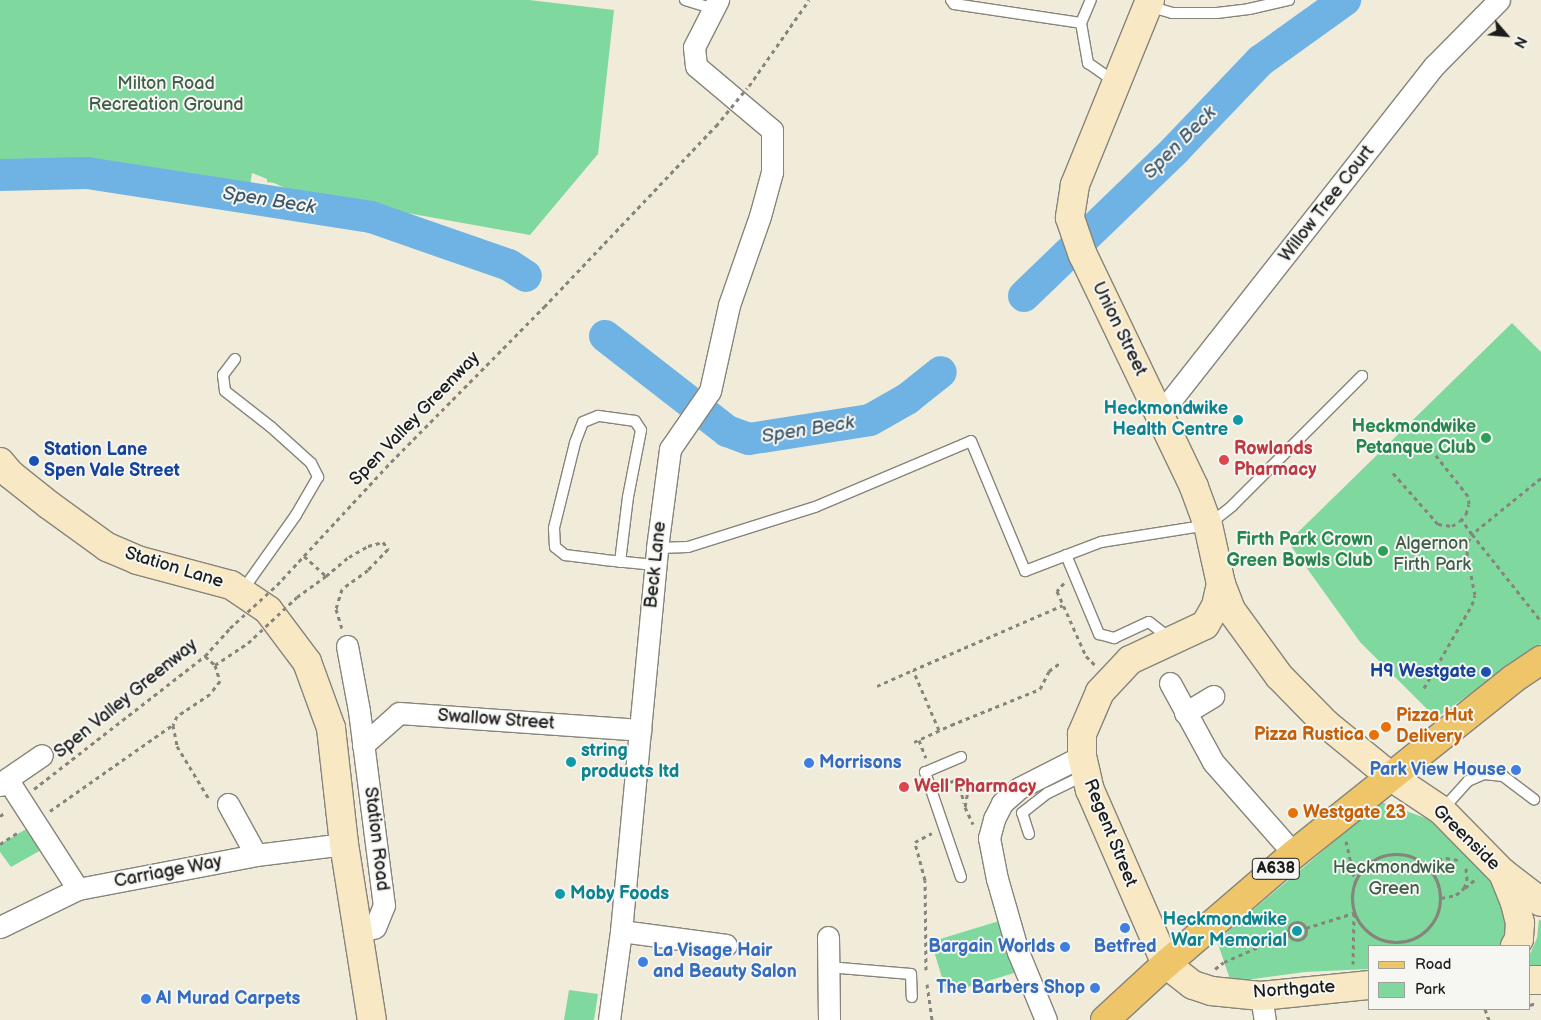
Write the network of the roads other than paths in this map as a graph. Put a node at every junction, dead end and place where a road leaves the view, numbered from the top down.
1 (685, 0) edge
2 (951, 0) edge
3 (1091, 0) edge
4 (1289, 0) edge
5 (1500, 0) edge
6 (1149, 3) edge
7 (715, 4) edge
8 (1081, 24) junction
9 (1116, 83) junction
10 (235, 359) dead end
11 (1362, 376) dead end
12 (1160, 414) junction
13 (3, 473) edge
14 (1208, 525) junction
15 (1066, 555) junction
16 (656, 557) junction
17 (620, 562) junction
18 (1221, 584) junction
19 (241, 592) junction
20 (1183, 635) junction
21 (1254, 642) junction
22 (347, 646) road end
23 (1541, 660) edge
24 (1170, 683) dead end
25 (1213, 696) dead end
26 (1185, 713) junction
27 (640, 730) junction
28 (363, 745) junction
29 (42, 754) dead end
30 (961, 757) dead end
31 (1084, 766) junction
32 (1390, 776) junction
33 (4, 782) edge
34 (1534, 799) dead end
35 (228, 804) road end
36 (1442, 810) junction
37 (1029, 834) dead end
38 (344, 844) junction
39 (1294, 854) junction
40 (256, 855) junction
41 (1504, 873) junction
42 (961, 877) dead end
43 (78, 889) junction
44 (1541, 902) edge
45 (0, 926) edge
46 (621, 931) junction
47 (358, 933) junction
48 (828, 937) dead end
49 (726, 945) dead end
50 (1516, 945) edge
51 (1166, 964) junction
52 (828, 967) junction
53 (1361, 985) edge
54 (912, 997) dead end
55 (1263, 1008) edge
56 (1114, 1016) edge
57 (372, 1020) edge
58 (609, 1020) edge
59 (829, 1020) edge
60 (1046, 1020) edge

1 - 7 lane
2 - 8 lane
3 - 8 lane
4 - 6 lane
5 - 12 street, Willow Tree Court
6 - 9 street, Union Street
7 - 16 street, Beck Lane
8 - 9 lane
9 - 12 street, Union Street
10 - 19 lane
11 - 14 lane
12 - 14 street, Union Street
13 - 19 street, Station Lane
14 - 15 lane
14 - 18 street, Union Street
15 - 16 lane
15 - 20 lane
16 - 17 lane
16 - 27 street, Beck Lane
17 - 17 lane
18 - 20 street, Regent Street
18 - 21 street, Union Street
19 - 38 street, Station Lane
20 - 21 street, Regent Street
20 - 31 street, Regent Street
21 - 32 street, Union Street
22 - 28 street, Station Road
23 - 32 main road, A638
24 - 26 street
25 - 26 street
26 - 39 street
27 - 28 street, Swallow Street
27 - 46 street, Beck Lane
28 - 47 street, Station Road
29 - 33 street
30 - 42 lane
31 - 37 lane
31 - 51 street, Regent Street
31 - 60 street
32 - 36 street, Greenside
32 - 39 main road, A638
33 - 43 street
34 - 36 lane
35 - 40 street
36 - 41 street, Greenside
38 - 40 street, Carriage Way
38 - 47 street, Station Lane
39 - 51 main road, A638
40 - 43 street, Carriage Way
41 - 44 street, Greenside
41 - 50 street
43 - 45 street, Carriage Way
46 - 49 street
46 - 58 street, Beck Lane
47 - 57 street
48 - 52 street
51 - 55 street, Northgate
51 - 56 main road, A638
52 - 54 lane
52 - 59 street
53 - 55 street, Northgate

